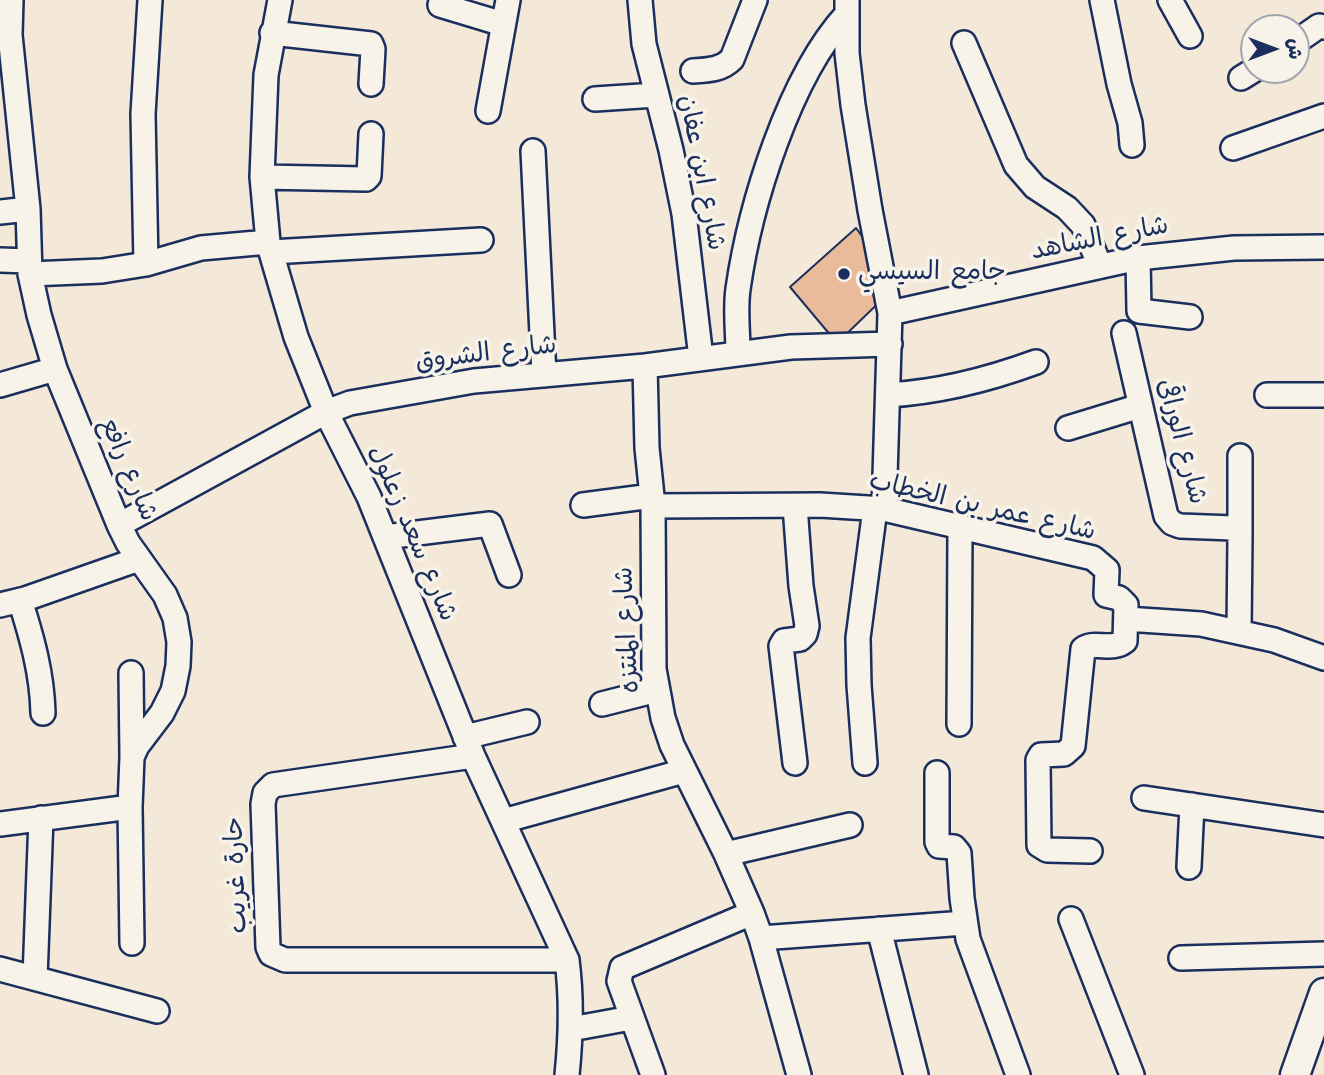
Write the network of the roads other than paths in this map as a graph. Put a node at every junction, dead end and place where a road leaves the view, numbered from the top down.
1 (11, 0) edge
2 (150, 0) edge
3 (280, 0) edge
4 (508, 0) edge
5 (640, 0) edge
6 (755, 0) edge
7 (1102, 0) edge
8 (1170, 0) edge
9 (850, 4) edge
10 (440, 5) dead end
11 (503, 24) junction
12 (272, 33) junction
13 (1190, 36) dead end
14 (964, 43) dead end
15 (693, 71) dead end
16 (372, 84) dead end
17 (656, 95) junction
18 (595, 99) dead end
19 (488, 111) dead end
20 (1324, 116) edge
21 (372, 134) dead end
22 (1132, 145) dead end
23 (1233, 148) dead end
24 (533, 150) dead end
25 (262, 177) junction
26 (28, 209) junction
27 (0, 212) edge
28 (481, 240) dead end
29 (270, 247) junction
30 (1324, 247) edge
31 (1138, 258) junction
32 (0, 260) edge
33 (146, 264) junction
34 (1100, 266) junction
35 (30, 267) junction
36 (890, 313) junction
37 (1189, 317) dead end
38 (1124, 333) dead end
39 (890, 344) junction
40 (738, 353) junction
41 (701, 358) junction
42 (1036, 362) dead end
43 (645, 366) junction
44 (55, 369) junction
45 (544, 375) junction
46 (0, 385) edge
47 (888, 395) junction
48 (1267, 395) dead end
49 (1324, 395) edge
50 (1140, 406) junction
51 (326, 412) junction
52 (1068, 428) dead end
53 (1240, 456) dead end
54 (652, 501) junction
55 (583, 505) dead end
56 (795, 506) junction
57 (879, 509) junction
58 (118, 525) junction
59 (960, 527) junction
60 (1240, 536) junction
61 (385, 537) junction
62 (139, 559) junction
63 (509, 575) dead end
64 (10, 603) edge
65 (1126, 619) junction
66 (1239, 632) junction
67 (1324, 659) edge
68 (131, 673) dead end
69 (657, 690) junction
70 (602, 704) dead end
71 (43, 713) dead end
72 (527, 722) dead end
73 (959, 724) dead end
74 (469, 746) junction
75 (132, 757) junction
76 (865, 763) dead end
77 (795, 764) dead end
78 (684, 771) junction
79 (937, 772) dead end
80 (1144, 798) dead end
81 (1192, 805) junction
82 (130, 807) junction
83 (41, 818) junction
84 (503, 821) junction
85 (0, 824) edge
86 (850, 825) dead end
87 (1324, 825) edge
88 (1090, 851) dead end
89 (726, 854) junction
90 (1189, 867) dead end
91 (752, 914) junction
92 (1071, 919) dead end
93 (965, 923) junction
94 (879, 929) junction
95 (761, 938) junction
96 (132, 943) dead end
97 (1324, 954) edge
98 (1181, 958) dead end
99 (567, 960) junction
100 (0, 969) edge
101 (36, 978) junction
102 (1324, 993) edge
103 (157, 1011) dead end
104 (631, 1018) junction
105 (571, 1030) junction
106 (567, 1075) edge
107 (653, 1075) edge
108 (799, 1075) edge
109 (916, 1075) edge
110 (1018, 1075) edge
111 (1132, 1075) edge
112 (1294, 1075) edge

1 - 26 street, شارع رافع
2 - 33 street
3 - 12 street, شارع سعد زعلول
4 - 11 street
5 - 17 street, شارع ابن عفان
6 - 15 street
7 - 22 street
8 - 13 street
9 - 36 street
9 - 40 street
10 - 11 street
11 - 19 street
12 - 16 street
12 - 25 street, شارع سعد زعلول
14 - 34 street
17 - 18 street
17 - 41 street, شارع ابن عفان
20 - 23 street
21 - 25 street
24 - 45 street
25 - 29 street, شارع سعد زعلول
26 - 27 street
26 - 35 street, شارع رافع
28 - 29 street
29 - 33 street
29 - 51 street, شارع سعد زعلول
30 - 31 street, شارع الشاهد
31 - 34 street, شارع الشاهد
31 - 37 street
32 - 35 street
33 - 35 street
34 - 36 street, شارع الشاهد
35 - 44 street, شارع رافع
36 - 39 street
38 - 50 street, شارع الوراقى
39 - 40 street, شارع الشروق
39 - 47 street
40 - 41 street, شارع الشروق
41 - 43 street, شارع الشروق
42 - 47 street
43 - 45 street, شارع الشروق
43 - 54 street, شارع المنتزه
44 - 46 street
44 - 58 street, شارع رافع
45 - 51 street, شارع الشروق
47 - 57 street
48 - 49 street
50 - 52 street
50 - 60 street, شارع الوراقى
51 - 58 street, شارع الشروق
51 - 61 street, شارع سعد زعلول
53 - 60 street
54 - 55 street, شارع عمر بن الخطاب
54 - 56 street, شارع عمر بن الخطاب
54 - 69 street, شارع المنتزه
56 - 57 street, شارع عمر بن الخطاب
56 - 77 street
57 - 59 street, شارع عمر بن الخطاب
57 - 76 street
58 - 62 street, شارع رافع
59 - 65 street, شارع عمر بن الخطاب
59 - 73 street
60 - 66 street
61 - 63 street
61 - 74 street, شارع سعد زعلول
62 - 64 street
62 - 75 street, شارع رافع
64 - 71 street
65 - 66 street
65 - 88 street
66 - 67 street
68 - 75 street
69 - 70 street
69 - 78 street, شارع المنتزه
72 - 74 street
74 - 84 street, شارع سعد زعلول
74 - 99 street, حارة غريب
75 - 82 street
78 - 84 street
78 - 89 street, شارع المنتزه
79 - 93 street
80 - 81 street
81 - 87 street
81 - 90 street
82 - 83 street
82 - 96 street
83 - 85 street
83 - 101 street
84 - 99 street, شارع سعد زعلول
86 - 89 street
89 - 91 street, شارع المنتزه
91 - 95 street, شارع المنتزه
91 - 104 street
92 - 111 street
93 - 94 street
93 - 110 street
94 - 95 street
94 - 109 street
95 - 108 street, شارع المنتزه
97 - 98 street
99 - 105 street, شارع سعد زعلول
100 - 101 street
101 - 103 street
102 - 112 street
104 - 105 street
104 - 107 street
105 - 106 street, شارع سعد زعلول

